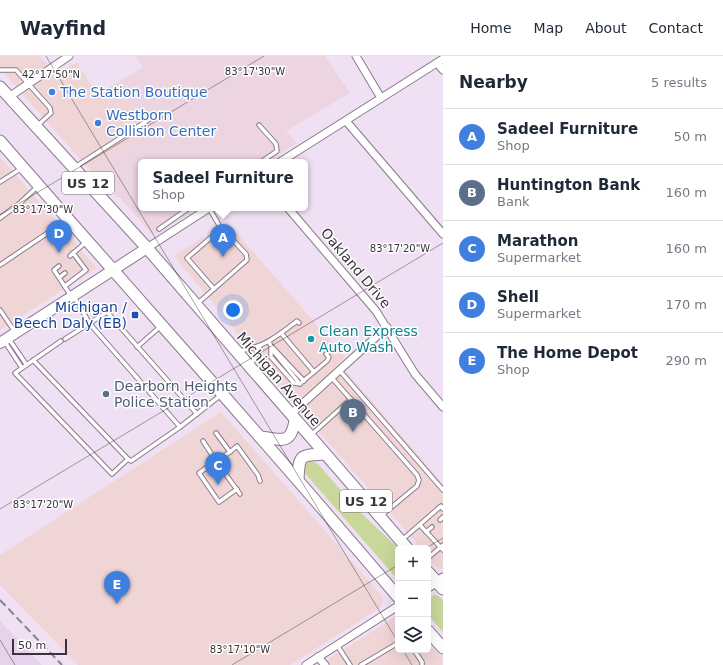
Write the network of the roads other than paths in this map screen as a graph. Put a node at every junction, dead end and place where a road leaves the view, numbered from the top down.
1 (69, 56) edge
2 (356, 56) edge
3 (440, 61) edge
4 (0, 70) edge
5 (443, 70) edge
6 (28, 82) junction
7 (0, 87) edge
8 (9, 97) junction
9 (382, 98) junction
10 (156, 115) dead end
11 (346, 121) junction
12 (259, 125) dead end
13 (37, 127) junction
14 (1, 143) edge
15 (265, 159) edge
16 (285, 159) edge
17 (22, 167) junction
18 (74, 168) junction
19 (0, 182) edge
20 (38, 186) junction
21 (185, 211) edge
22 (189, 211) edge
23 (204, 211) edge
24 (211, 211) edge
25 (291, 211) edge
26 (0, 218) edge
27 (192, 218) junction
28 (68, 220) junction
29 (222, 228) junction
30 (158, 229) dead end
31 (443, 234) edge
32 (87, 241) junction
33 (147, 248) junction
34 (0, 265) edge
35 (59, 266) dead end
36 (112, 271) junction
37 (65, 273) dead end
38 (60, 278) junction
39 (65, 286) junction
40 (214, 289) junction
41 (72, 297) junction
42 (196, 305) junction
43 (0, 310) edge
44 (299, 323) dead end
45 (90, 324) junction
46 (162, 326) junction
47 (387, 327) junction
48 (281, 333) junction
49 (7, 339) edge
50 (269, 342) junction
51 (260, 346) junction
52 (137, 347) junction
53 (271, 347) junction
54 (236, 351) junction
55 (326, 354) dead end
56 (33, 360) junction
57 (26, 364) junction
58 (22, 368) junction
59 (250, 368) junction
60 (340, 371) junction
61 (314, 372) junction
62 (332, 378) junction
63 (304, 381) junction
64 (223, 394) junction
65 (351, 399) junction
66 (443, 407) edge
67 (197, 414) junction
68 (293, 418) junction
69 (180, 427) junction
70 (216, 433) dead end
71 (260, 437) junction
72 (309, 437) junction
73 (203, 441) dead end
74 (230, 452) junction
75 (325, 454) junction
76 (128, 459) junction
77 (216, 461) junction
78 (228, 470) dead end
79 (224, 472) junction
80 (234, 478) dead end
81 (298, 480) junction
82 (230, 481) junction
83 (260, 481) dead end
84 (237, 489) junction
85 (443, 490) edge
86 (240, 494) dead end
87 (443, 509) edge
88 (380, 517) junction
89 (420, 525) junction
90 (432, 527) dead end
91 (426, 532) junction
92 (404, 545) edge
93 (442, 547) edge
94 (431, 556) edge
95 (431, 576) edge
96 (438, 584) edge
97 (395, 593) edge
98 (395, 608) edge
99 (431, 634) edge
100 (337, 645) junction
101 (395, 645) edge
102 (443, 648) edge
103 (416, 653) edge
104 (318, 657) junction
105 (306, 665) edge
106 (325, 665) edge
107 (350, 665) edge
108 (361, 665) edge
109 (422, 665) edge

1 - 6 street
2 - 9 street
3 - 5 street
3 - 9 street
4 - 6 lane
6 - 8 street
6 - 13 lane
7 - 8 main road, Michigan Avenue / US 12
8 - 13 main road, Michigan Avenue / US 12
9 - 11 street
10 - 18 lane
11 - 16 street
11 - 31 street
12 - 15 lane
13 - 18 main road, Michigan Avenue / US 12
14 - 17 main road, US 12
17 - 19 lane
17 - 20 main road, US 12
18 - 33 main road, Michigan Avenue / US 12
20 - 26 lane
20 - 28 main road, US 12
21 - 30 lane
22 - 27 lane
23 - 27 street
24 - 29 lane
25 - 47 street, Oakland Drive
27 - 33 street
28 - 32 main road, US 12
28 - 34 lane
29 - 40 lane
29 - 40 lane
32 - 36 main road, US 12
32 - 39 lane
33 - 36 main road
33 - 42 main road, Michigan Avenue / US 12
35 - 38 lane
36 - 41 main road
36 - 46 main road, US 12
37 - 38 lane
38 - 39 lane
39 - 41 lane
40 - 42 lane
41 - 45 lane
41 - 49 main road
42 - 54 main road, Michigan Avenue / US 12
43 - 49 lane
44 - 48 lane
45 - 52 lane
45 - 56 lane
45 - 69 lane
46 - 52 lane
46 - 64 main road, US 12
47 - 60 street
47 - 66 street, Oakland Drive
48 - 50 lane
48 - 61 lane
49 - 57 lane
49 - 58 lane
50 - 51 lane
50 - 53 lane
51 - 54 lane
51 - 59 lane
52 - 67 lane
53 - 63 lane
53 - 63 lane
54 - 59 main road, Michigan Avenue / US 12
55 - 61 lane
56 - 57 lane
56 - 76 lane
57 - 58 lane
58 - 76 lane
59 - 68 main road, Michigan Avenue / US 12
60 - 62 street
60 - 85 lane
61 - 63 lane
62 - 65 lane
62 - 68 street
64 - 67 lane
64 - 71 main road, US 12
65 - 72 lane
65 - 88 lane
67 - 69 lane
68 - 71 main road
68 - 72 main road, Michigan Avenue / US 12
69 - 76 lane
70 - 74 lane
71 - 81 main road, US 12
72 - 75 main road, Michigan Avenue / US 12
73 - 77 lane
74 - 77 lane
74 - 83 lane
75 - 81 main road
75 - 88 main road, Michigan Avenue / US 12
77 - 79 lane
77 - 84 lane
78 - 79 lane
79 - 82 lane
80 - 82 lane
81 - 97 main road, US 12
82 - 84 lane
84 - 86 lane
87 - 89 lane
88 - 92 main road, Michigan Avenue / US 12
89 - 91 lane
89 - 92 lane
90 - 91 lane
91 - 93 lane
93 - 94 lane
95 - 96 main road
98 - 100 street
99 - 102 main road
100 - 104 street
100 - 107 lane
101 - 108 lane
103 - 109 lane
104 - 105 street
104 - 106 street

